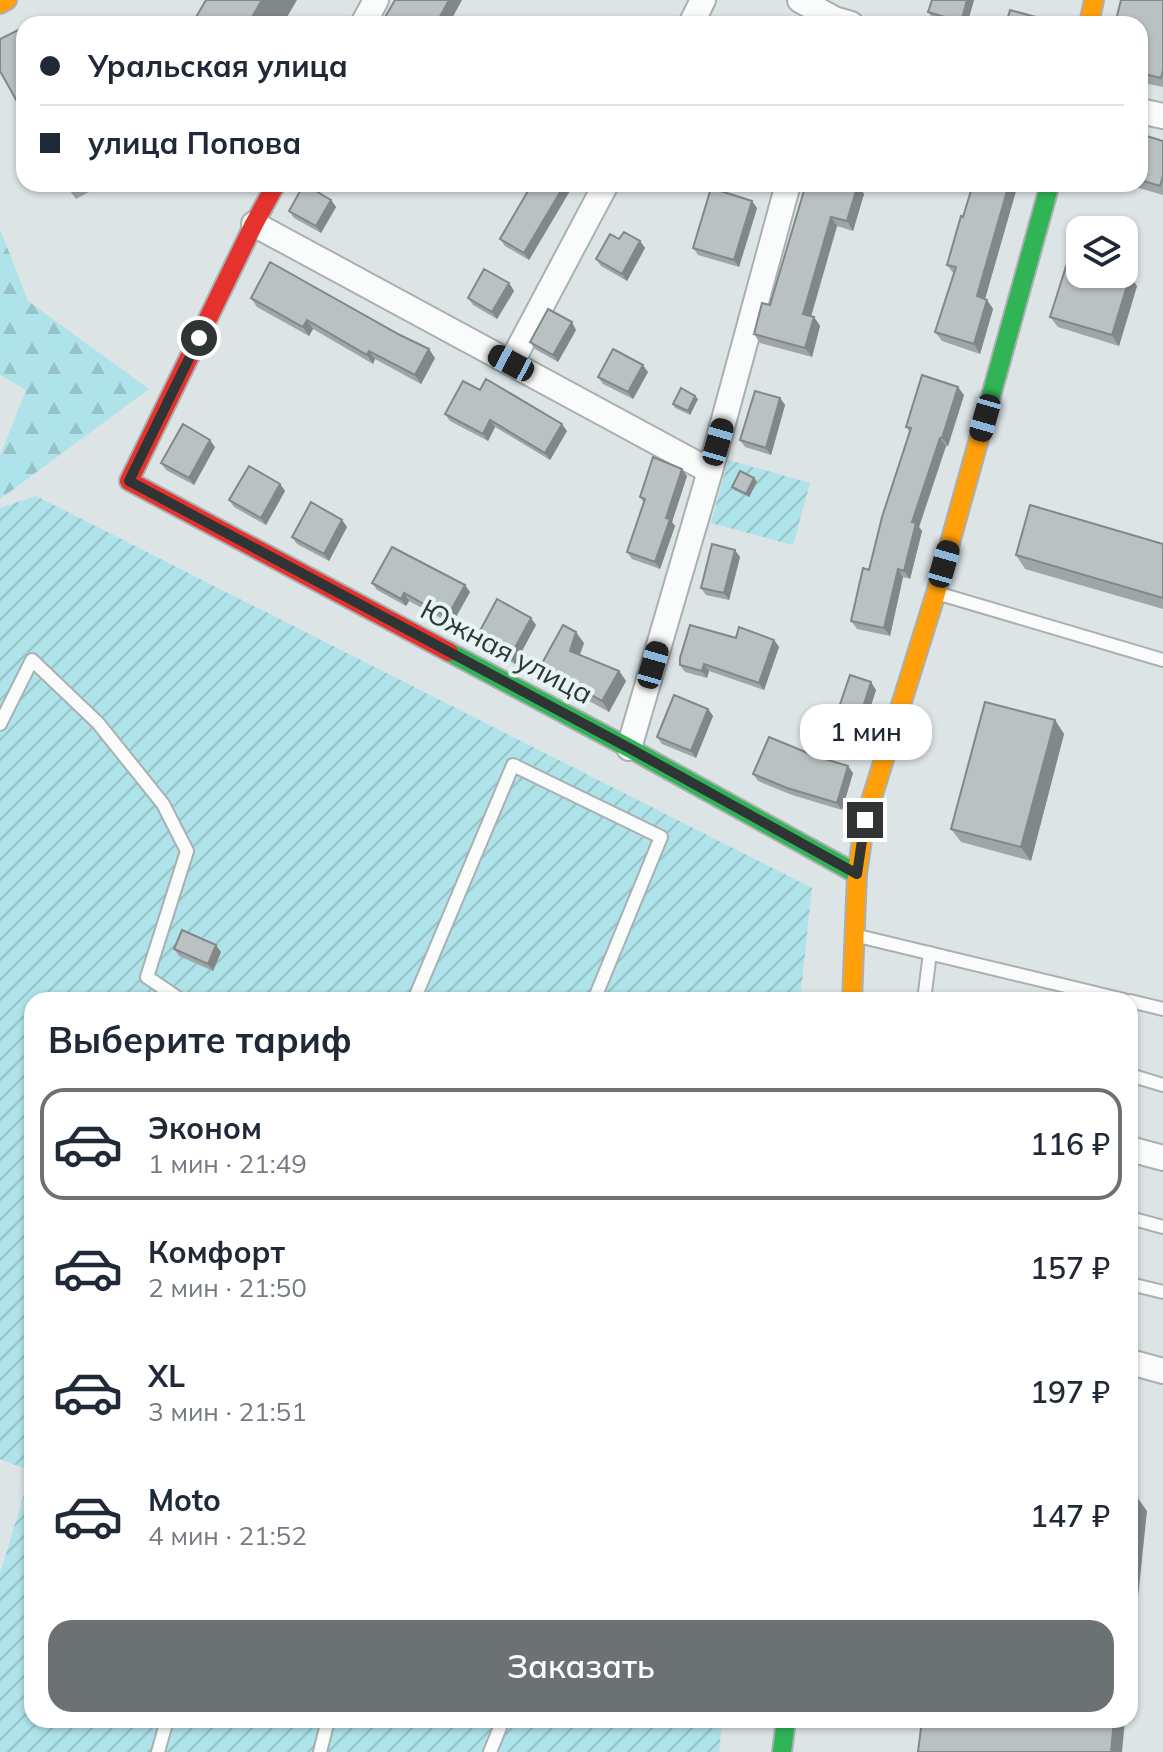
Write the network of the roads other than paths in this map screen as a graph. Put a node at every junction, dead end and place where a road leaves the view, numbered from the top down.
1 (7, 0) edge
2 (800, 0) edge
3 (0, 4) edge
4 (828, 16) edge
5 (272, 192) edge
6 (602, 192) edge
7 (786, 192) edge
8 (1048, 192) edge
9 (254, 224) junction
10 (511, 363) junction
11 (710, 471) junction
12 (936, 593) junction
13 (1163, 660) edge
14 (0, 724) edge
15 (629, 748) junction
16 (857, 874) junction
17 (855, 935) junction
18 (930, 953) junction
19 (169, 992) edge
20 (417, 992) edge
21 (597, 992) edge
22 (852, 992) edge
23 (925, 992) edge
24 (1088, 992) edge
25 (1138, 1004) edge
26 (1163, 1009) edge
27 (1138, 1077) edge
28 (1163, 1085) edge
29 (1138, 1151) edge
30 (1163, 1158) edge
31 (1138, 1220) edge
32 (1163, 1227) edge
33 (1138, 1286) edge
34 (1163, 1292) edge
35 (1138, 1364) edge
36 (1163, 1371) edge
37 (165, 1728) edge
38 (326, 1728) edge
39 (500, 1728) edge
40 (785, 1728) edge
41 (158, 1752) edge
42 (320, 1752) edge
43 (490, 1752) edge
44 (782, 1752) edge

1 - 3 street
2 - 4 street
5 - 9 street
6 - 10 street
7 - 11 street
8 - 12 street
9 - 10 street
9 - 15 street, Южная улица
10 - 11 street
11 - 15 street
12 - 13 lane
12 - 16 street
14 - 19 lane
15 - 16 street, Южная улица
16 - 17 street
17 - 18 lane
17 - 22 street
18 - 23 lane
18 - 24 lane
20 - 21 lane
25 - 26 lane
27 - 28 lane
29 - 30 street
31 - 32 lane
33 - 34 lane
35 - 36 street
37 - 41 lane
38 - 42 lane
39 - 43 lane
40 - 44 street

